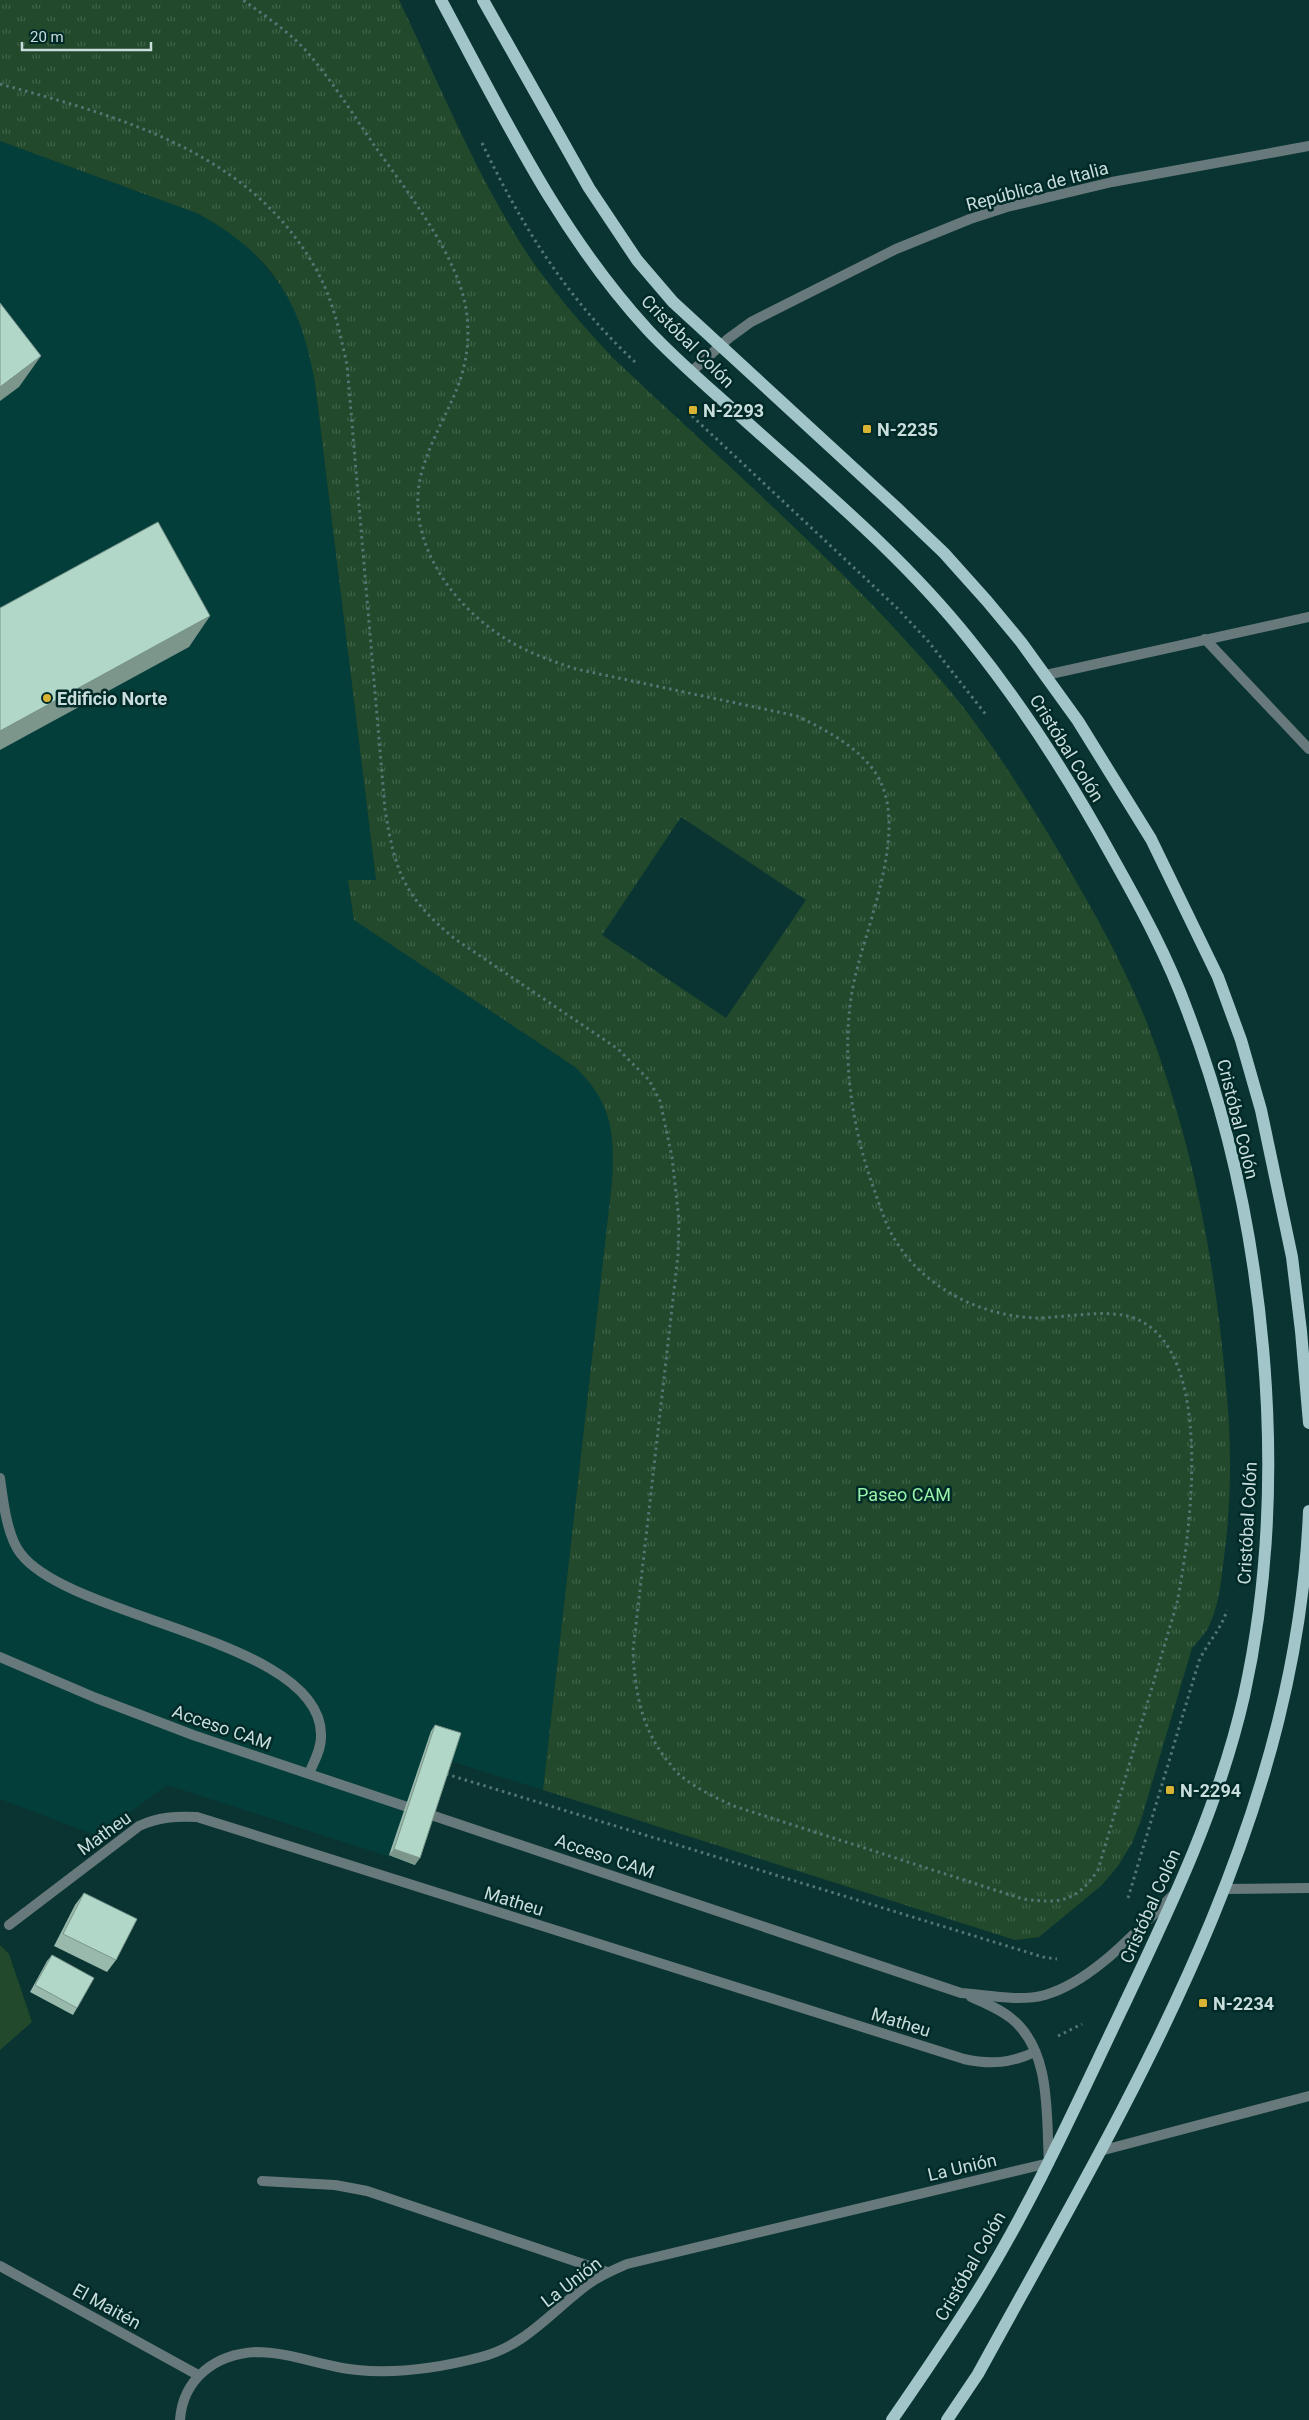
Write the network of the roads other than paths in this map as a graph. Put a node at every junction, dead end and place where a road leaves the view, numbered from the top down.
1 (441, 0) edge
2 (483, 0) edge
3 (1309, 146) edge
4 (720, 345) junction
5 (692, 372) junction
6 (1309, 617) edge
7 (1205, 639) junction
8 (1046, 675) junction
9 (1309, 750) edge
10 (1309, 1423) edge
11 (0, 1478) edge
12 (1309, 1511) edge
13 (0, 1657) edge
14 (309, 1773) junction
15 (1309, 1888) edge
16 (1180, 1889) junction
17 (1225, 1889) junction
18 (9, 1924) dead end
19 (961, 1993) junction
20 (1035, 2052) junction
21 (1309, 2096) edge
22 (1100, 2151) junction
23 (1049, 2163) junction
24 (262, 2181) dead end
25 (0, 2266) edge
26 (607, 2272) junction
27 (198, 2375) junction
28 (180, 2420) edge
29 (892, 2420) edge
30 (947, 2420) edge

1 - 5 main road, Cristóbal Colón
2 - 4 main road, Cristóbal Colón
3 - 4 street, República de Italia
4 - 5 street, República de Italia
4 - 8 main road, Cristóbal Colón
5 - 16 main road, Cristóbal Colón
6 - 7 street
7 - 8 street
7 - 9 street
8 - 10 main road, Cristóbal Colón
11 - 14 street
12 - 17 main road
13 - 14 street, Acceso CAM
14 - 19 street, Acceso CAM
15 - 17 street
16 - 19 street, Acceso CAM
16 - 23 main road, Cristóbal Colón
17 - 22 main road
18 - 20 street, Matheu
19 - 20 street
20 - 23 street
21 - 22 street
22 - 30 main road
23 - 26 street, La Unión
23 - 29 main road, Cristóbal Colón
24 - 26 street
25 - 27 street, El Maitén
26 - 27 street, La Unión
27 - 28 street, La Unión

